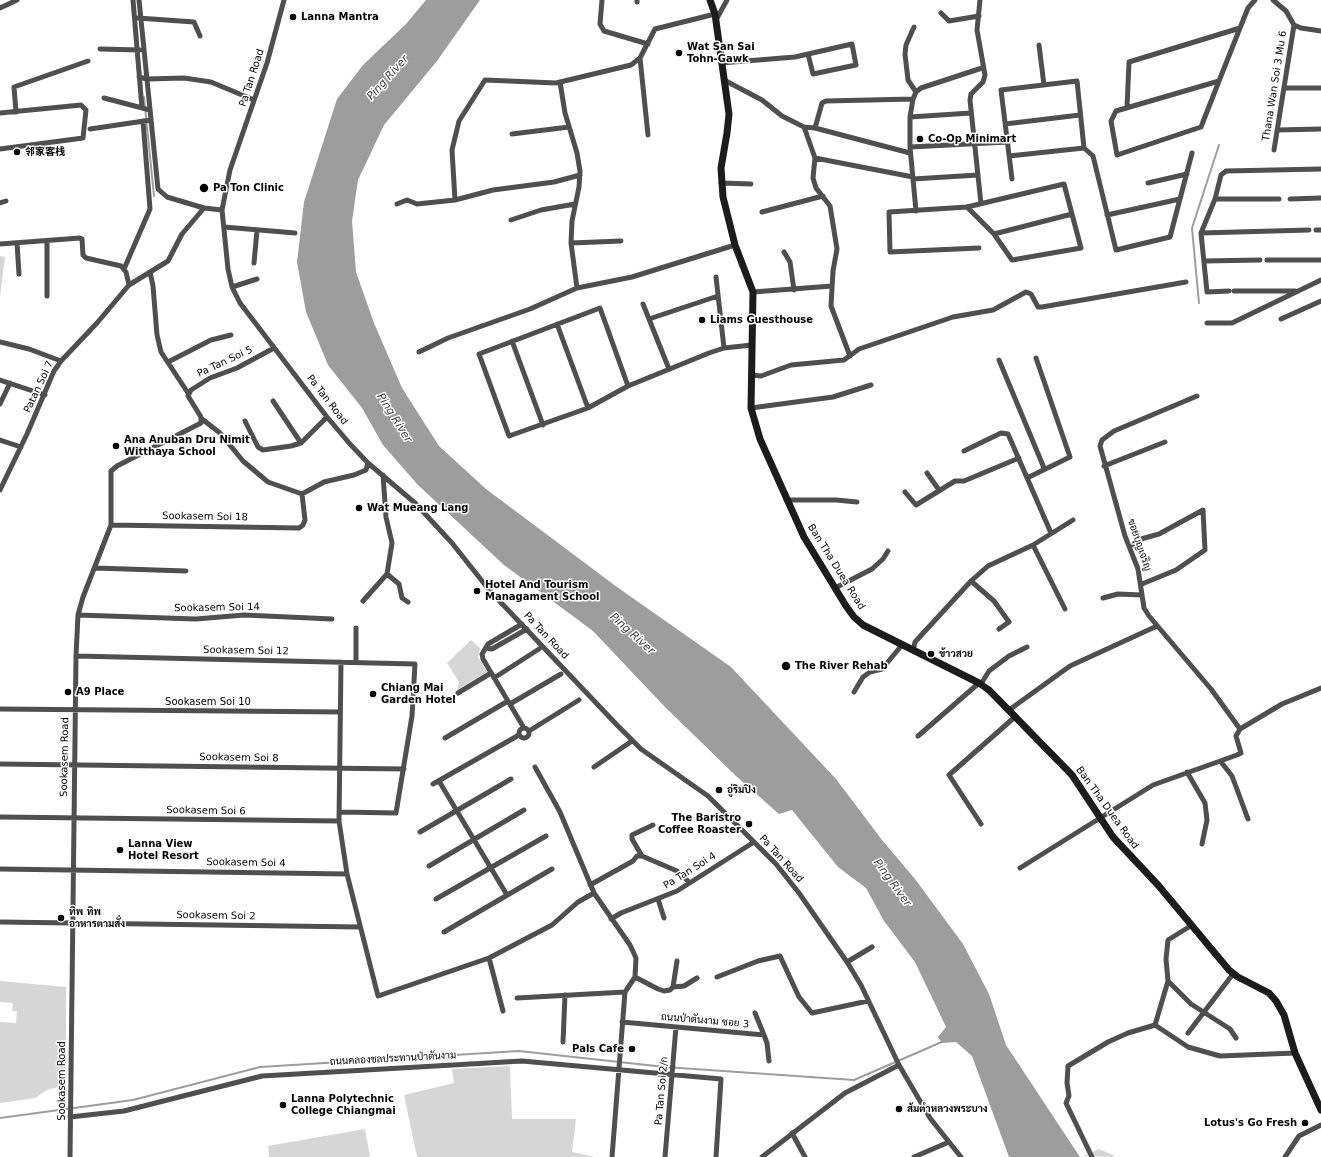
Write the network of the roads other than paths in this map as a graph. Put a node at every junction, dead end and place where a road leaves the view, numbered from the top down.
1 (17, 0) edge
2 (132, 0) edge
3 (139, 0) edge
4 (284, 0) edge
5 (602, 0) edge
6 (710, 0) edge
7 (726, 0) edge
8 (980, 0) edge
9 (1255, 0) edge
10 (1273, 0) edge
11 (0, 8) edge
12 (941, 13) dead end
13 (979, 16) junction
14 (715, 17) junction
15 (134, 18) junction
16 (141, 18) junction
17 (1294, 25) junction
18 (914, 27) dead end
19 (1240, 28) junction
20 (1321, 31) edge
21 (200, 36) dead end
22 (648, 44) junction
23 (1039, 45) dead end
24 (100, 49) dead end
25 (137, 50) junction
26 (143, 51) junction
27 (808, 54) junction
28 (640, 58) junction
29 (88, 61) dead end
30 (721, 63) junction
31 (982, 68) junction
32 (139, 77) junction
33 (147, 79) junction
34 (724, 80) junction
35 (1219, 81) junction
36 (560, 82) junction
37 (1044, 85) junction
38 (1284, 88) junction
39 (1321, 88) edge
40 (916, 92) junction
41 (104, 98) dead end
42 (913, 99) junction
43 (254, 100) junction
44 (142, 108) junction
45 (1127, 108) junction
46 (150, 110) junction
47 (16, 112) junction
48 (0, 113) edge
49 (971, 113) junction
50 (1080, 116) junction
51 (910, 117) junction
52 (151, 120) junction
53 (143, 121) junction
54 (1005, 124) junction
55 (568, 126) junction
56 (804, 127) junction
57 (815, 128) junction
58 (90, 129) dead end
59 (1321, 129) edge
60 (1277, 130) junction
61 (512, 134) dead end
62 (648, 135) dead end
63 (1008, 142) junction
64 (974, 144) junction
65 (154, 146) junction
66 (145, 147) junction
67 (1084, 148) junction
68 (0, 149) edge
69 (910, 150) junction
70 (1274, 150) dead end
71 (1192, 154) dead end
72 (1010, 156) junction
73 (814, 158) junction
74 (1321, 169) edge
75 (1187, 174) junction
76 (580, 175) junction
77 (978, 176) junction
78 (913, 178) junction
79 (1012, 179) dead end
80 (721, 183) junction
81 (1148, 183) dead end
82 (752, 184) dead end
83 (158, 189) junction
84 (149, 190) junction
85 (823, 196) junction
86 (1290, 198) dead end
87 (1321, 198) edge
88 (1180, 199) junction
89 (1215, 199) junction
90 (1279, 199) dead end
91 (455, 200) junction
92 (6, 201) dead end
93 (0, 203) edge
94 (397, 204) dead end
95 (575, 204) junction
96 (981, 204) junction
97 (967, 207) junction
98 (204, 208) junction
99 (222, 210) junction
100 (916, 211) junction
101 (762, 212) dead end
102 (1072, 214) junction
103 (1107, 215) junction
104 (511, 220) dead end
105 (224, 227) junction
106 (257, 230) junction
107 (1309, 230) dead end
108 (295, 233) dead end
109 (1201, 233) junction
110 (994, 234) junction
111 (47, 241) junction
112 (621, 241) dead end
113 (17, 243) junction
114 (0, 244) edge
115 (571, 244) junction
116 (735, 245) junction
117 (979, 248) dead end
118 (784, 252) dead end
119 (1260, 260) dead end
120 (1268, 260) dead end
121 (1321, 260) edge
122 (1204, 261) junction
123 (254, 263) dead end
124 (124, 268) junction
125 (150, 272) junction
126 (19, 274) dead end
127 (716, 277) dead end
128 (257, 279) dead end
129 (1321, 280) edge
130 (1186, 282) dead end
131 (129, 285) junction
132 (832, 286) junction
133 (232, 287) junction
134 (577, 288) junction
135 (794, 290) junction
136 (1296, 291) junction
137 (753, 292) junction
138 (47, 296) dead end
139 (718, 296) junction
140 (1321, 301) edge
141 (644, 304) dead end
142 (649, 319) junction
143 (1281, 319) dead end
144 (557, 324) junction
145 (1207, 324) dead end
146 (231, 335) dead end
147 (512, 341) junction
148 (0, 342) edge
149 (752, 345) junction
150 (274, 348) junction
151 (724, 348) junction
152 (419, 352) dead end
153 (850, 356) junction
154 (1036, 358) dead end
155 (1000, 360) dead end
156 (61, 361) junction
157 (168, 362) junction
158 (669, 369) junction
159 (751, 376) junction
160 (0, 380) edge
161 (10, 383) junction
162 (871, 385) dead end
163 (628, 386) junction
164 (188, 393) junction
165 (45, 395) junction
166 (1197, 396) dead end
167 (273, 401) dead end
168 (0, 404) edge
169 (588, 408) junction
170 (751, 408) junction
171 (327, 417) junction
172 (201, 418) junction
173 (245, 421) dead end
174 (543, 425) junction
175 (0, 440) edge
176 (1165, 442) dead end
177 (301, 443) junction
178 (21, 447) junction
179 (964, 451) dead end
180 (1019, 458) junction
181 (368, 463) junction
182 (1104, 466) junction
183 (1044, 468) junction
184 (927, 473) dead end
185 (383, 475) junction
186 (1027, 478) junction
187 (0, 490) edge
188 (939, 490) junction
189 (906, 492) dead end
190 (302, 494) junction
191 (786, 500) junction
192 (857, 502) dead end
193 (1073, 520) dead end
194 (111, 525) junction
195 (1051, 533) junction
196 (1032, 545) junction
197 (1130, 546) junction
198 (888, 551) dead end
199 (96, 568) junction
200 (186, 571) dead end
201 (388, 574) junction
202 (971, 581) junction
203 (1142, 584) junction
204 (835, 588) junction
205 (1142, 595) junction
206 (1103, 598) dead end
207 (363, 600) dead end
208 (408, 602) dead end
209 (1065, 609) dead end
210 (78, 615) junction
211 (332, 619) dead end
212 (522, 624) junction
213 (1157, 626) junction
214 (356, 628) dead end
215 (527, 629) junction
216 (999, 629) dead end
217 (902, 645) junction
218 (1027, 647) dead end
219 (486, 648) junction
220 (539, 650) dead end
221 (913, 651) junction
222 (76, 656) junction
223 (342, 662) junction
224 (356, 662) junction
225 (561, 674) dead end
226 (492, 676) junction
227 (980, 684) junction
228 (1320, 690) edge
229 (854, 692) dead end
230 (458, 693) dead end
231 (579, 700) dead end
232 (509, 702) junction
233 (0, 709) edge
234 (1009, 710) junction
235 (75, 711) junction
236 (340, 712) junction
237 (1016, 716) junction
238 (1240, 729) junction
239 (526, 730) junction
240 (519, 735) junction
241 (918, 736) dead end
242 (445, 738) dead end
243 (632, 741) junction
244 (1221, 762) junction
245 (0, 764) edge
246 (74, 765) junction
247 (594, 767) dead end
248 (339, 768) junction
249 (535, 768) dead end
250 (404, 769) junction
251 (1187, 772) junction
252 (511, 779) dead end
253 (439, 781) junction
254 (433, 784) dead end
255 (524, 810) dead end
256 (457, 811) junction
257 (339, 812) junction
258 (0, 817) edge
259 (74, 818) junction
260 (1101, 819) junction
261 (1248, 819) dead end
262 (339, 821) junction
263 (981, 824) dead end
264 (653, 825) dead end
265 (420, 832) dead end
266 (546, 836) dead end
267 (474, 840) junction
268 (754, 842) junction
269 (1202, 844) dead end
270 (642, 856) junction
271 (429, 866) dead end
272 (491, 868) junction
273 (1020, 868) dead end
274 (0, 869) edge
275 (552, 869) dead end
276 (73, 870) junction
277 (346, 874) junction
278 (689, 882) junction
279 (590, 885) junction
280 (594, 893) junction
281 (507, 895) junction
282 (436, 899) dead end
283 (658, 899) junction
284 (664, 918) dead end
285 (610, 920) junction
286 (0, 922) edge
287 (72, 923) junction
288 (1192, 925) junction
289 (360, 927) junction
290 (444, 932) dead end
291 (872, 948) dead end
292 (489, 958) junction
293 (677, 961) dead end
294 (847, 962) junction
295 (1232, 974) junction
296 (635, 977) junction
297 (718, 977) dead end
298 (698, 978) dead end
299 (1168, 981) junction
300 (672, 987) junction
301 (625, 992) junction
302 (565, 995) junction
303 (517, 998) dead end
304 (868, 1001) junction
305 (503, 1011) dead end
306 (1203, 1012) junction
307 (755, 1013) dead end
308 (622, 1022) junction
309 (1155, 1025) junction
310 (676, 1027) junction
311 (1188, 1033) dead end
312 (764, 1035) junction
313 (1236, 1038) dead end
314 (563, 1042) dead end
315 (1295, 1053) junction
316 (769, 1061) dead end
317 (899, 1065) junction
318 (619, 1069) junction
319 (673, 1074) junction
320 (1321, 1110) edge
321 (70, 1117) junction
322 (1321, 1125) edge
323 (792, 1133) junction
324 (949, 1142) junction
325 (70, 1157) edge
326 (612, 1157) edge
327 (665, 1157) edge
328 (716, 1157) edge
329 (762, 1157) edge
330 (805, 1157) edge
331 (914, 1157) edge
332 (961, 1157) edge
333 (1092, 1157) edge
334 (1285, 1157) edge

1 - 11 street
2 - 15 street
3 - 16 street
4 - 43 street, Pa Tan Road
5 - 22 street
6 - 14 street, Ban Tha Duea Road
7 - 14 street
8 - 13 street
9 - 19 street
10 - 17 street
12 - 13 street
13 - 31 street
14 - 22 street
14 - 30 street, Ban Tha Duea Road
15 - 16 street
15 - 25 street
16 - 21 street
16 - 26 street
17 - 20 street
17 - 38 street, Thana Wan Soi 3 Mu 6
18 - 40 street
19 - 35 street
19 - 45 street
22 - 28 street
23 - 37 street
24 - 25 street
25 - 26 street
25 - 32 street
26 - 33 street
27 - 27 street
27 - 30 street
28 - 36 street
28 - 62 street
29 - 47 street
30 - 34 street, Ban Tha Duea Road
31 - 40 street
31 - 49 street
32 - 33 street
32 - 44 street
33 - 43 street
33 - 46 street
34 - 56 street
34 - 80 street, Ban Tha Duea Road
35 - 45 street
35 - 45 street
36 - 55 street
36 - 91 street
37 - 50 street
37 - 54 street
38 - 39 street
38 - 60 street, Thana Wan Soi 3 Mu 6
40 - 42 street
41 - 44 street
42 - 51 street
42 - 57 street
43 - 99 street, Pa Tan Road
44 - 46 street
46 - 52 street
47 - 48 street
47 - 68 street
49 - 51 street
49 - 64 street
50 - 54 street
50 - 67 street
51 - 69 street
52 - 53 street
52 - 65 street
53 - 58 street
53 - 66 street
54 - 63 street
55 - 61 street
55 - 76 street
56 - 57 street
56 - 73 street
57 - 69 street
59 - 60 street
60 - 70 street, Thana Wan Soi 3 Mu 6
63 - 64 street
63 - 72 street
64 - 69 street
64 - 77 street
65 - 66 street
65 - 83 street
66 - 84 street
67 - 72 street
67 - 103 street
69 - 78 street
71 - 75 street
72 - 79 street
73 - 78 street
73 - 85 street
74 - 89 street
75 - 81 street
75 - 88 street
76 - 91 street
76 - 95 street
77 - 78 street
77 - 96 street
78 - 100 street
80 - 82 street
80 - 116 street, Ban Tha Duea Road
83 - 84 street
83 - 98 street
84 - 124 street
85 - 101 street
85 - 132 street
86 - 87 street
88 - 103 street
88 - 103 street
89 - 90 street
89 - 109 street
91 - 94 street
92 - 93 street
95 - 104 street
95 - 115 street
96 - 97 street
96 - 102 street
97 - 100 street
97 - 110 street
98 - 99 street
98 - 125 street, Patan Soi 7
99 - 105 street, Pa Tan Road
100 - 117 street
102 - 110 street
102 - 110 street
105 - 106 street
105 - 133 street, Pa Tan Road
106 - 108 street
106 - 123 street
107 - 109 street
109 - 122 street
111 - 113 street
111 - 124 street
111 - 138 street
112 - 115 street
113 - 114 street
113 - 126 street
115 - 134 street
116 - 134 street
116 - 137 street, Ban Tha Duea Road
118 - 135 street
119 - 122 street
120 - 121 street
122 - 136 street
124 - 131 street
125 - 131 street, Patan Soi 7
125 - 157 street
127 - 139 street
128 - 133 street
129 - 136 street
130 - 153 street
131 - 156 street, Patan Soi 7
132 - 135 street
132 - 153 street
133 - 150 street, Pa Tan Road
134 - 152 street
135 - 137 street
136 - 145 street
137 - 149 street, Ban Tha Duea Road
139 - 142 street
139 - 151 street
140 - 143 street
141 - 142 street
142 - 158 street
144 - 147 street
144 - 163 street
144 - 169 street
146 - 157 street
147 - 174 street
147 - 174 street
148 - 156 street
149 - 151 street
149 - 159 street, Ban Tha Duea Road
150 - 164 street, Pa Tan Soi 5
150 - 171 street, Pa Tan Road
151 - 158 street
153 - 159 street
154 - 183 street
155 - 183 street
156 - 165 street, Patan Soi 7
157 - 164 street
158 - 163 street
159 - 170 street, Ban Tha Duea Road
160 - 161 street
161 - 165 street
161 - 168 street
162 - 170 street
163 - 169 street
164 - 172 street
165 - 178 street, Patan Soi 7
166 - 182 street, ซอยบุญเจริญ
167 - 177 street
169 - 174 street
170 - 191 street, Ban Tha Duea Road
171 - 177 street
171 - 181 street, Pa Tan Road
172 - 190 street
172 - 194 street, Sookasem Road
173 - 177 street
175 - 178 street
176 - 182 street
178 - 187 street, Patan Soi 7
179 - 180 street
180 - 186 street
180 - 188 street
181 - 185 street, Pa Tan Road
181 - 190 street
182 - 197 street, ซอยบุญเจริญ
183 - 186 street
184 - 188 street
185 - 201 street
185 - 212 street, Pa Tan Road
186 - 195 street
188 - 189 street
190 - 194 street, Sookasem Soi 18
191 - 192 street
191 - 204 street, Ban Tha Duea Road
193 - 195 street
194 - 199 street, Sookasem Road
195 - 196 street
196 - 202 street
196 - 209 street
197 - 203 street, ซอยบุญเจริญ
197 - 203 street
198 - 204 street
199 - 200 street
199 - 210 street, Sookasem Road
201 - 207 street
201 - 208 street
202 - 216 street
202 - 221 street
203 - 205 street, ซอยบุญเจริญ
204 - 217 street, Ban Tha Duea Road
205 - 206 street
205 - 213 street, ซอยบุญเจริญ
210 - 211 street, Sookasem Soi 14
210 - 222 street, Sookasem Road
212 - 215 street, Pa Tan Road
212 - 219 street
213 - 234 street
213 - 238 street, ซอยบุญเจริญ
214 - 224 street
215 - 219 street
215 - 243 street, Pa Tan Road
217 - 221 street, Ban Tha Duea Road
217 - 229 street
218 - 227 street
219 - 226 street
220 - 226 street
221 - 227 street, Ban Tha Duea Road
222 - 223 street, Sookasem Soi 12
222 - 235 street, Sookasem Road
223 - 224 street, Sookasem Soi 12
223 - 236 street
224 - 250 street, Sookasem Soi 12
225 - 232 street
226 - 230 street
226 - 232 street
227 - 234 street, Ban Tha Duea Road
227 - 241 street
228 - 238 street
231 - 239 street
232 - 239 street
232 - 242 street
233 - 235 street, Sookasem Soi 10
234 - 237 street, Ban Tha Duea Road
235 - 236 street, Sookasem Soi 10
235 - 246 street, Sookasem Road
236 - 248 street
237 - 260 street, Ban Tha Duea Road
237 - 263 street
238 - 244 street
239 - 240 street
239 - 240 street
240 - 253 street
243 - 247 street
243 - 268 street, Pa Tan Road
244 - 251 street
244 - 261 street
245 - 246 street, Sookasem Soi 8
246 - 248 street, Sookasem Soi 8
246 - 259 street, Sookasem Road
248 - 250 street, Sookasem Soi 8
248 - 257 street
249 - 279 street
250 - 257 street
251 - 260 street
251 - 269 street
252 - 256 street
253 - 254 street
253 - 256 street
255 - 267 street
256 - 265 street
256 - 267 street
257 - 262 street
258 - 259 street, Sookasem Soi 6
259 - 262 street, Sookasem Soi 6
259 - 276 street, Sookasem Road
260 - 273 street
260 - 288 street, Ban Tha Duea Road
262 - 277 street
264 - 270 street
266 - 272 street
267 - 271 street
267 - 272 street
268 - 278 street, Pa Tan Soi 4
268 - 294 street, Pa Tan Road
270 - 278 street
270 - 279 street
272 - 281 street
272 - 282 street
274 - 276 street, Sookasem Soi 4
275 - 281 street
276 - 277 street, Sookasem Soi 4
276 - 287 street, Sookasem Road
277 - 289 street
278 - 283 street, Pa Tan Soi 4
279 - 280 street
280 - 285 street
280 - 292 street
281 - 290 street
283 - 284 street
283 - 285 street, Pa Tan Soi 4
285 - 296 street
286 - 287 street, Sookasem Soi 2
287 - 289 street, Sookasem Soi 2
287 - 321 street, Sookasem Road
288 - 295 street, Ban Tha Duea Road
288 - 299 street
289 - 292 street
291 - 294 street
292 - 305 street
293 - 300 street
294 - 304 street, Pa Tan Road
295 - 306 street
295 - 315 street, Ban Tha Duea Road
296 - 300 street
296 - 301 street
297 - 304 street
298 - 300 street
299 - 306 street
299 - 309 street
301 - 302 street
301 - 308 street
302 - 303 street
302 - 314 street
304 - 317 street, Pa Tan Road
306 - 311 street
306 - 313 street
307 - 312 street, ถนนป่าตันงาม ซอย 3
308 - 310 street, ถนนป่าตันงาม ซอย 3
308 - 318 street
309 - 315 street
309 - 333 street
310 - 312 street, ถนนป่าตันงาม ซอย 3
310 - 319 street, Pa Tan Soi 2/ก
312 - 316 street
315 - 320 street, Ban Tha Duea Road
317 - 323 street
317 - 324 street, Pa Tan Road
318 - 319 street, ถนนคลองชลประทานป่าตันงาม
318 - 321 street, ถนนคลองชลประทานป่าตันงาม
318 - 326 street
319 - 327 street, Pa Tan Soi 2/ก
319 - 328 street, ถนนคลองชลประทานป่าตันงาม
321 - 325 street, Sookasem Road
322 - 334 street
323 - 329 street
323 - 330 street
324 - 331 street
324 - 332 street, Pa Tan Road

